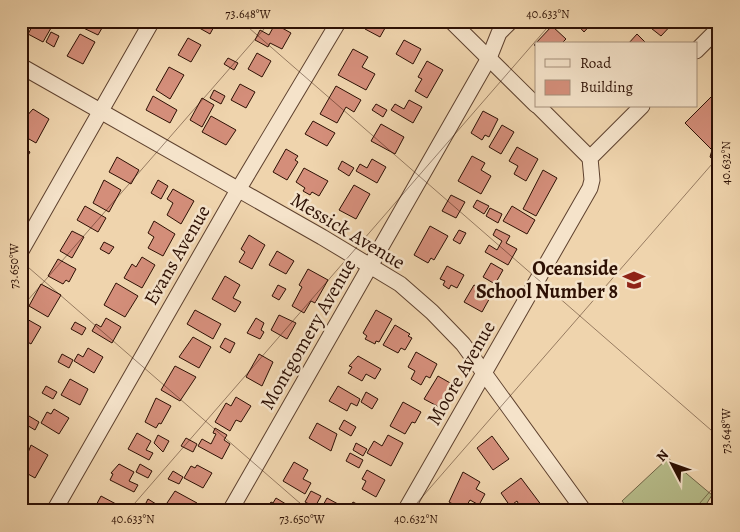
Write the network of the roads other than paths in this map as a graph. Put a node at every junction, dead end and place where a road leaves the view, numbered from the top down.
1 (152, 21) edge
2 (338, 21) edge
3 (451, 21) edge
4 (511, 21) edge
5 (719, 28) edge
6 (698, 49) edge
7 (489, 58) junction
8 (21, 66) edge
9 (535, 104) edge
10 (539, 108) edge
11 (640, 108) edge
12 (101, 111) junction
13 (590, 158) junction
14 (238, 190) junction
15 (21, 250) edge
16 (370, 266) junction
17 (484, 373) junction
18 (582, 510) edge
19 (54, 511) edge
20 (230, 511) edge
21 (405, 511) edge

1 - 12 street
2 - 14 street, Evans Avenue
3 - 7 street
4 - 7 street, Montgomery Avenue
5 - 6 street
7 - 9 street
7 - 16 street, Montgomery Avenue
8 - 12 street, Messick Avenue
10 - 13 street
11 - 13 street
12 - 14 street, Messick Avenue
12 - 15 street
13 - 17 street, Moore Avenue
14 - 16 street, Messick Avenue
14 - 19 street, Evans Avenue
16 - 17 street, Messick Avenue
16 - 20 street, Montgomery Avenue
17 - 18 street, Messick Avenue
17 - 21 street, Moore Avenue

